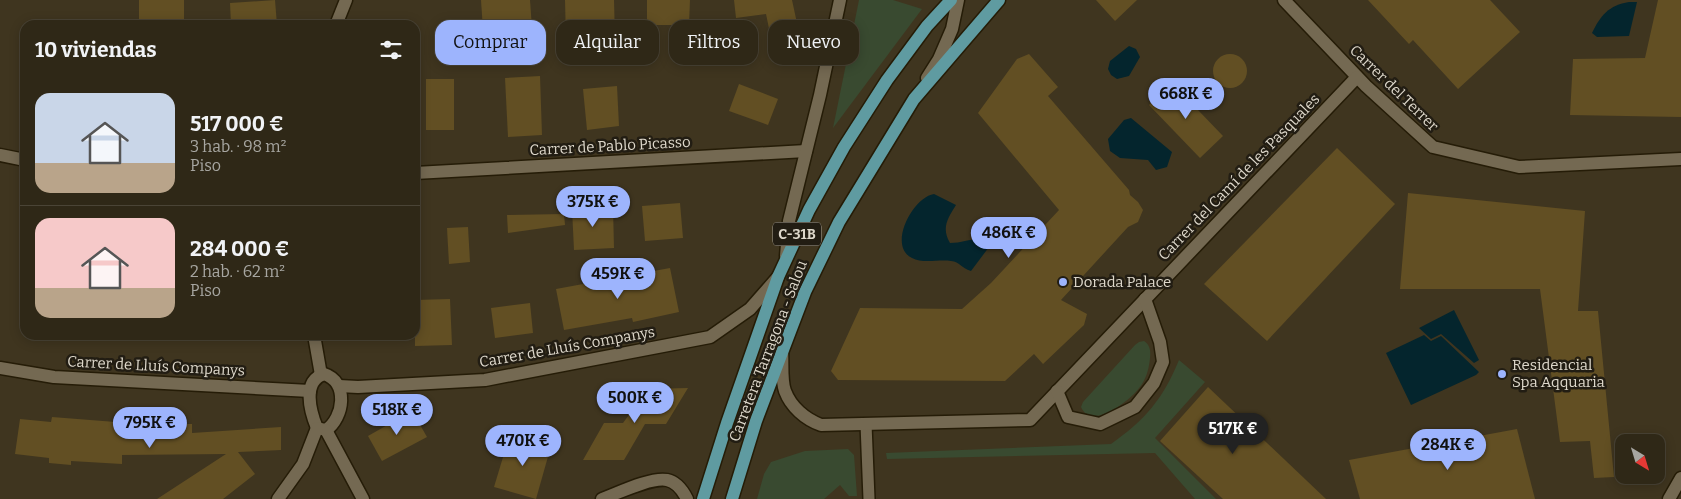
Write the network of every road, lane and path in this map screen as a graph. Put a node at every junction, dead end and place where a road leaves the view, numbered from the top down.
1 (346, 0) edge
2 (840, 0) edge
3 (951, 0) edge
4 (958, 0) edge
5 (999, 0) edge
6 (1284, 0) edge
7 (338, 20) edge
8 (1357, 77) junction
9 (914, 100) junction
10 (806, 151) junction
11 (0, 156) edge
12 (20, 159) edge
13 (1681, 160) edge
14 (420, 173) edge
15 (786, 256) junction
16 (778, 277) junction
17 (1145, 299) junction
18 (315, 340) edge
19 (782, 351) junction
20 (0, 368) edge
21 (321, 375) junction
22 (339, 386) junction
23 (310, 391) junction
24 (1057, 391) junction
25 (866, 424) junction
26 (322, 429) junction
27 (1681, 478) edge
28 (278, 499) edge
29 (363, 499) edge
30 (602, 499) edge
31 (687, 499) edge
32 (703, 499) edge
33 (732, 499) edge
34 (869, 499) edge
35 (1669, 499) edge

1 - 7 street
2 - 10 street
3 - 15 main road, Carretera Tarragona - Salou / C-31B
4 - 9 street
5 - 9 main road, Carretera Tarragona - Salou / C-31B
6 - 8 street, Carrer del Terrer
8 - 13 street, Carrer del Terrer
8 - 17 street, Carrer del Camí de les Pasquales
9 - 19 main road, Carretera Tarragona - Salou / C-31B
10 - 14 street, Carrer de Pablo Picasso
10 - 15 street
11 - 12 street
15 - 16 main road, Carretera Tarragona - Salou / C-31B
16 - 22 street, Carrer de Lluís Companys
16 - 32 main road, Carretera Tarragona - Salou / C-31B
17 - 24 street, Carrer del Camí de les Pasquales
17 - 24 street
18 - 21 street
19 - 25 street, Carrer del Camí de les Pasquales
19 - 33 main road, Carretera Tarragona - Salou / C-31B
20 - 23 street, Carrer de Lluís Companys
21 - 22 street
21 - 23 street
22 - 26 street
23 - 26 street
24 - 25 street, Carrer del Camí de les Pasquales
25 - 34 lane
26 - 28 street
26 - 29 street
27 - 35 street
30 - 31 street

